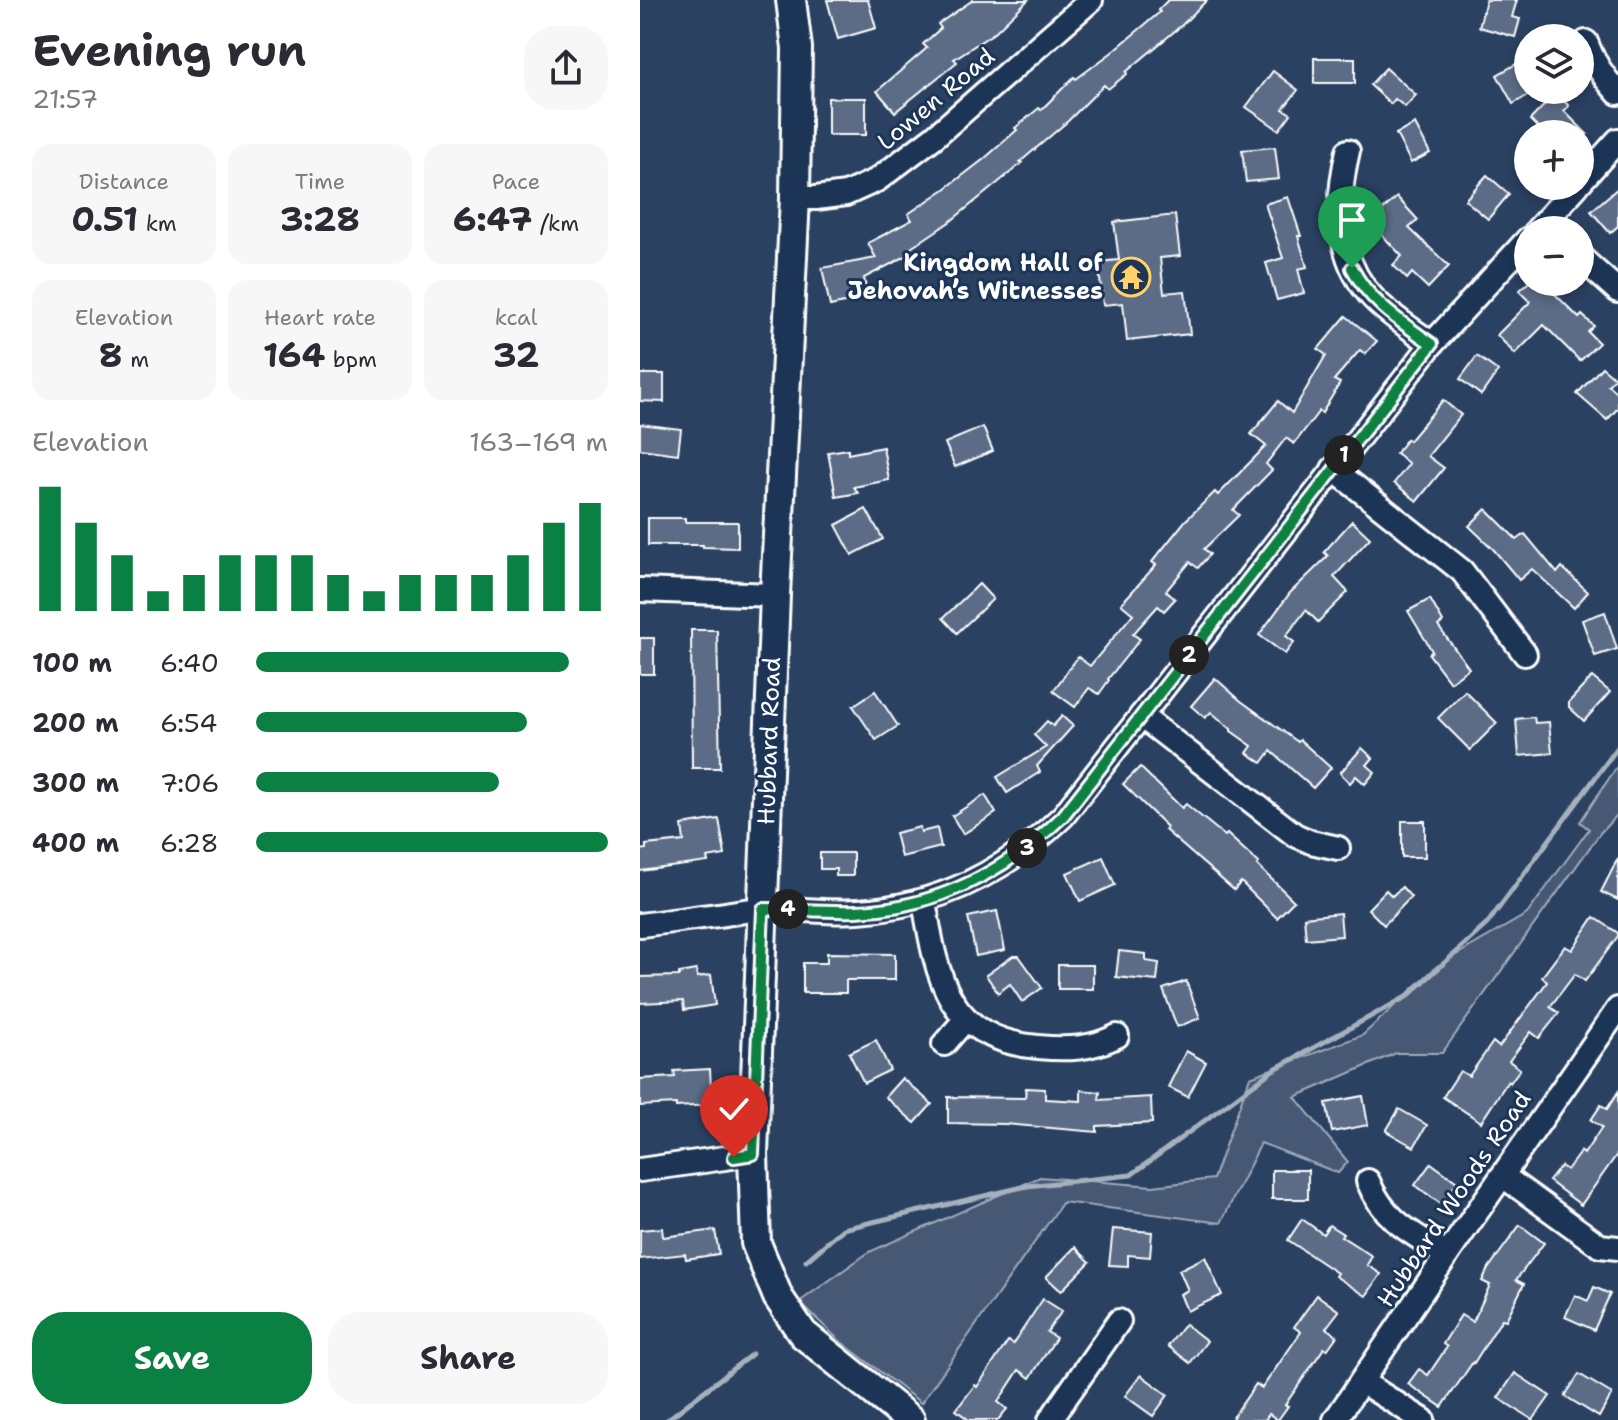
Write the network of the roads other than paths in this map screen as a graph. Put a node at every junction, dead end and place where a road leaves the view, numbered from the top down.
1 (791, 0) edge
2 (1091, 0) edge
3 (1594, 61) edge
4 (1618, 93) edge
5 (1618, 140) edge
6 (1348, 151) dead end
7 (1594, 166) edge
8 (795, 198) junction
9 (1565, 200) edge
10 (1551, 216) edge
11 (1514, 257) edge
12 (1594, 270) edge
13 (1618, 291) edge
14 (1432, 344) junction
15 (1333, 469) junction
16 (640, 590) edge
17 (775, 595) junction
18 (1525, 654) dead end
19 (1141, 716) junction
20 (1338, 848) dead end
21 (924, 901) junction
22 (763, 909) junction
23 (640, 925) edge
24 (1618, 1009) edge
25 (965, 1020) junction
26 (1117, 1036) dead end
27 (944, 1044) dead end
28 (753, 1154) junction
29 (640, 1170) edge
30 (1503, 1176) junction
31 (1368, 1181) dead end
32 (1618, 1248) edge
33 (1447, 1255) junction
34 (1119, 1321) dead end
35 (1362, 1382) junction
36 (910, 1420) edge
37 (1050, 1420) edge
38 (1335, 1420) edge
39 (1423, 1420) edge

1 - 8 main road, Hubbard Road
2 - 8 street, Lowen Road
3 - 4 street
5 - 7 street
6 - 14 street
8 - 17 main road, Hubbard Road
9 - 10 street
11 - 14 street
12 - 13 street
14 - 15 street
15 - 18 street
15 - 19 street
16 - 17 street
17 - 22 main road, Hubbard Road
19 - 20 street
19 - 21 street
21 - 22 street
21 - 25 street
22 - 23 street
22 - 28 main road, Hubbard Road
24 - 30 street, Hubbard Woods Road
25 - 26 street
25 - 27 street
28 - 29 street
28 - 36 main road, Hubbard Road
30 - 32 street
30 - 33 street, Hubbard Woods Road
31 - 33 street
33 - 35 street, Hubbard Woods Road
34 - 37 street
35 - 38 street, Hubbard Woods Road
35 - 39 street

